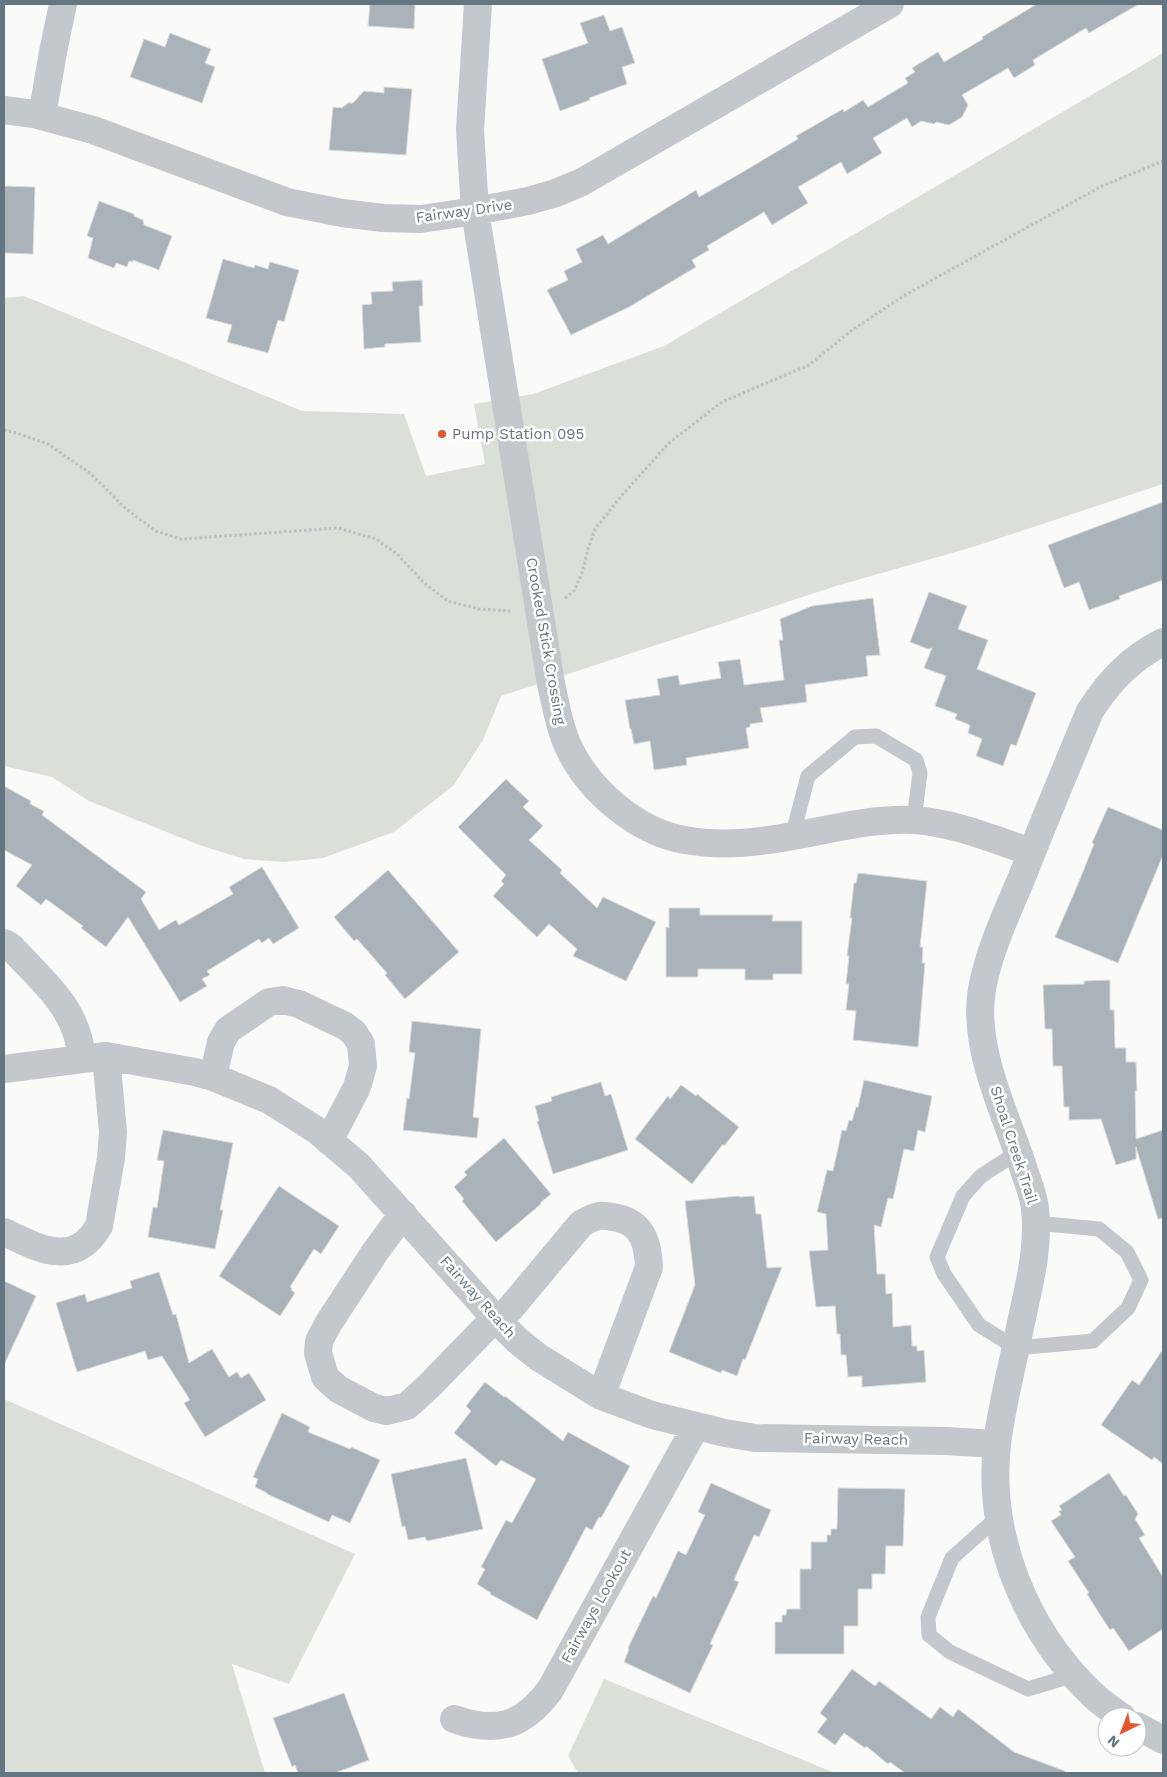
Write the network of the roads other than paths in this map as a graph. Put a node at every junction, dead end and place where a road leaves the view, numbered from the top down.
1 (63, 4) edge
2 (478, 4) edge
3 (890, 4) edge
4 (4, 110) edge
5 (42, 116) junction
6 (475, 211) junction
7 (1163, 642) edge
8 (914, 820) junction
9 (792, 837) junction
10 (1032, 852) junction
11 (4, 944) edge
12 (94, 1058) junction
13 (4, 1069) edge
14 (213, 1077) junction
15 (329, 1141) junction
16 (1018, 1152) junction
17 (403, 1214) junction
18 (1036, 1223) junction
19 (4, 1232) edge
20 (497, 1320) junction
21 (1016, 1348) junction
22 (601, 1396) junction
23 (696, 1426) junction
24 (998, 1444) junction
25 (998, 1517) junction
26 (1074, 1675) junction
27 (1109, 1707) edge
28 (454, 1719) dead end
29 (1147, 1731) edge
30 (1163, 1740) edge

1 - 5 street
2 - 6 street, Crooked Stick Crossing
3 - 6 street, Fairway Drive
4 - 5 street, Fairway Drive
5 - 6 street, Fairway Drive
6 - 9 street, Crooked Stick Crossing
7 - 10 street, Shoal Creek Trail
8 - 9 street, Crooked Stick Crossing
8 - 9 lane
8 - 10 street, Crooked Stick Crossing
10 - 16 street, Shoal Creek Trail
11 - 12 street
12 - 13 street, Fairway Reach
12 - 14 street, Fairway Reach
12 - 19 street
14 - 15 street, Fairway Reach
14 - 15 street
15 - 17 street, Fairway Reach
16 - 18 street, Shoal Creek Trail
16 - 21 lane
17 - 20 street, Fairway Reach
17 - 20 street
18 - 21 street, Shoal Creek Trail
18 - 21 lane
20 - 22 street, Fairway Reach
20 - 22 street
21 - 24 street, Shoal Creek Trail
22 - 23 street, Fairway Reach
23 - 24 street, Fairway Reach
23 - 28 street, Fairways Lookout
24 - 25 street, Shoal Creek Trail
25 - 26 street, Shoal Creek Trail
25 - 26 lane
26 - 27 street, Shoal Creek Trail
29 - 30 street

